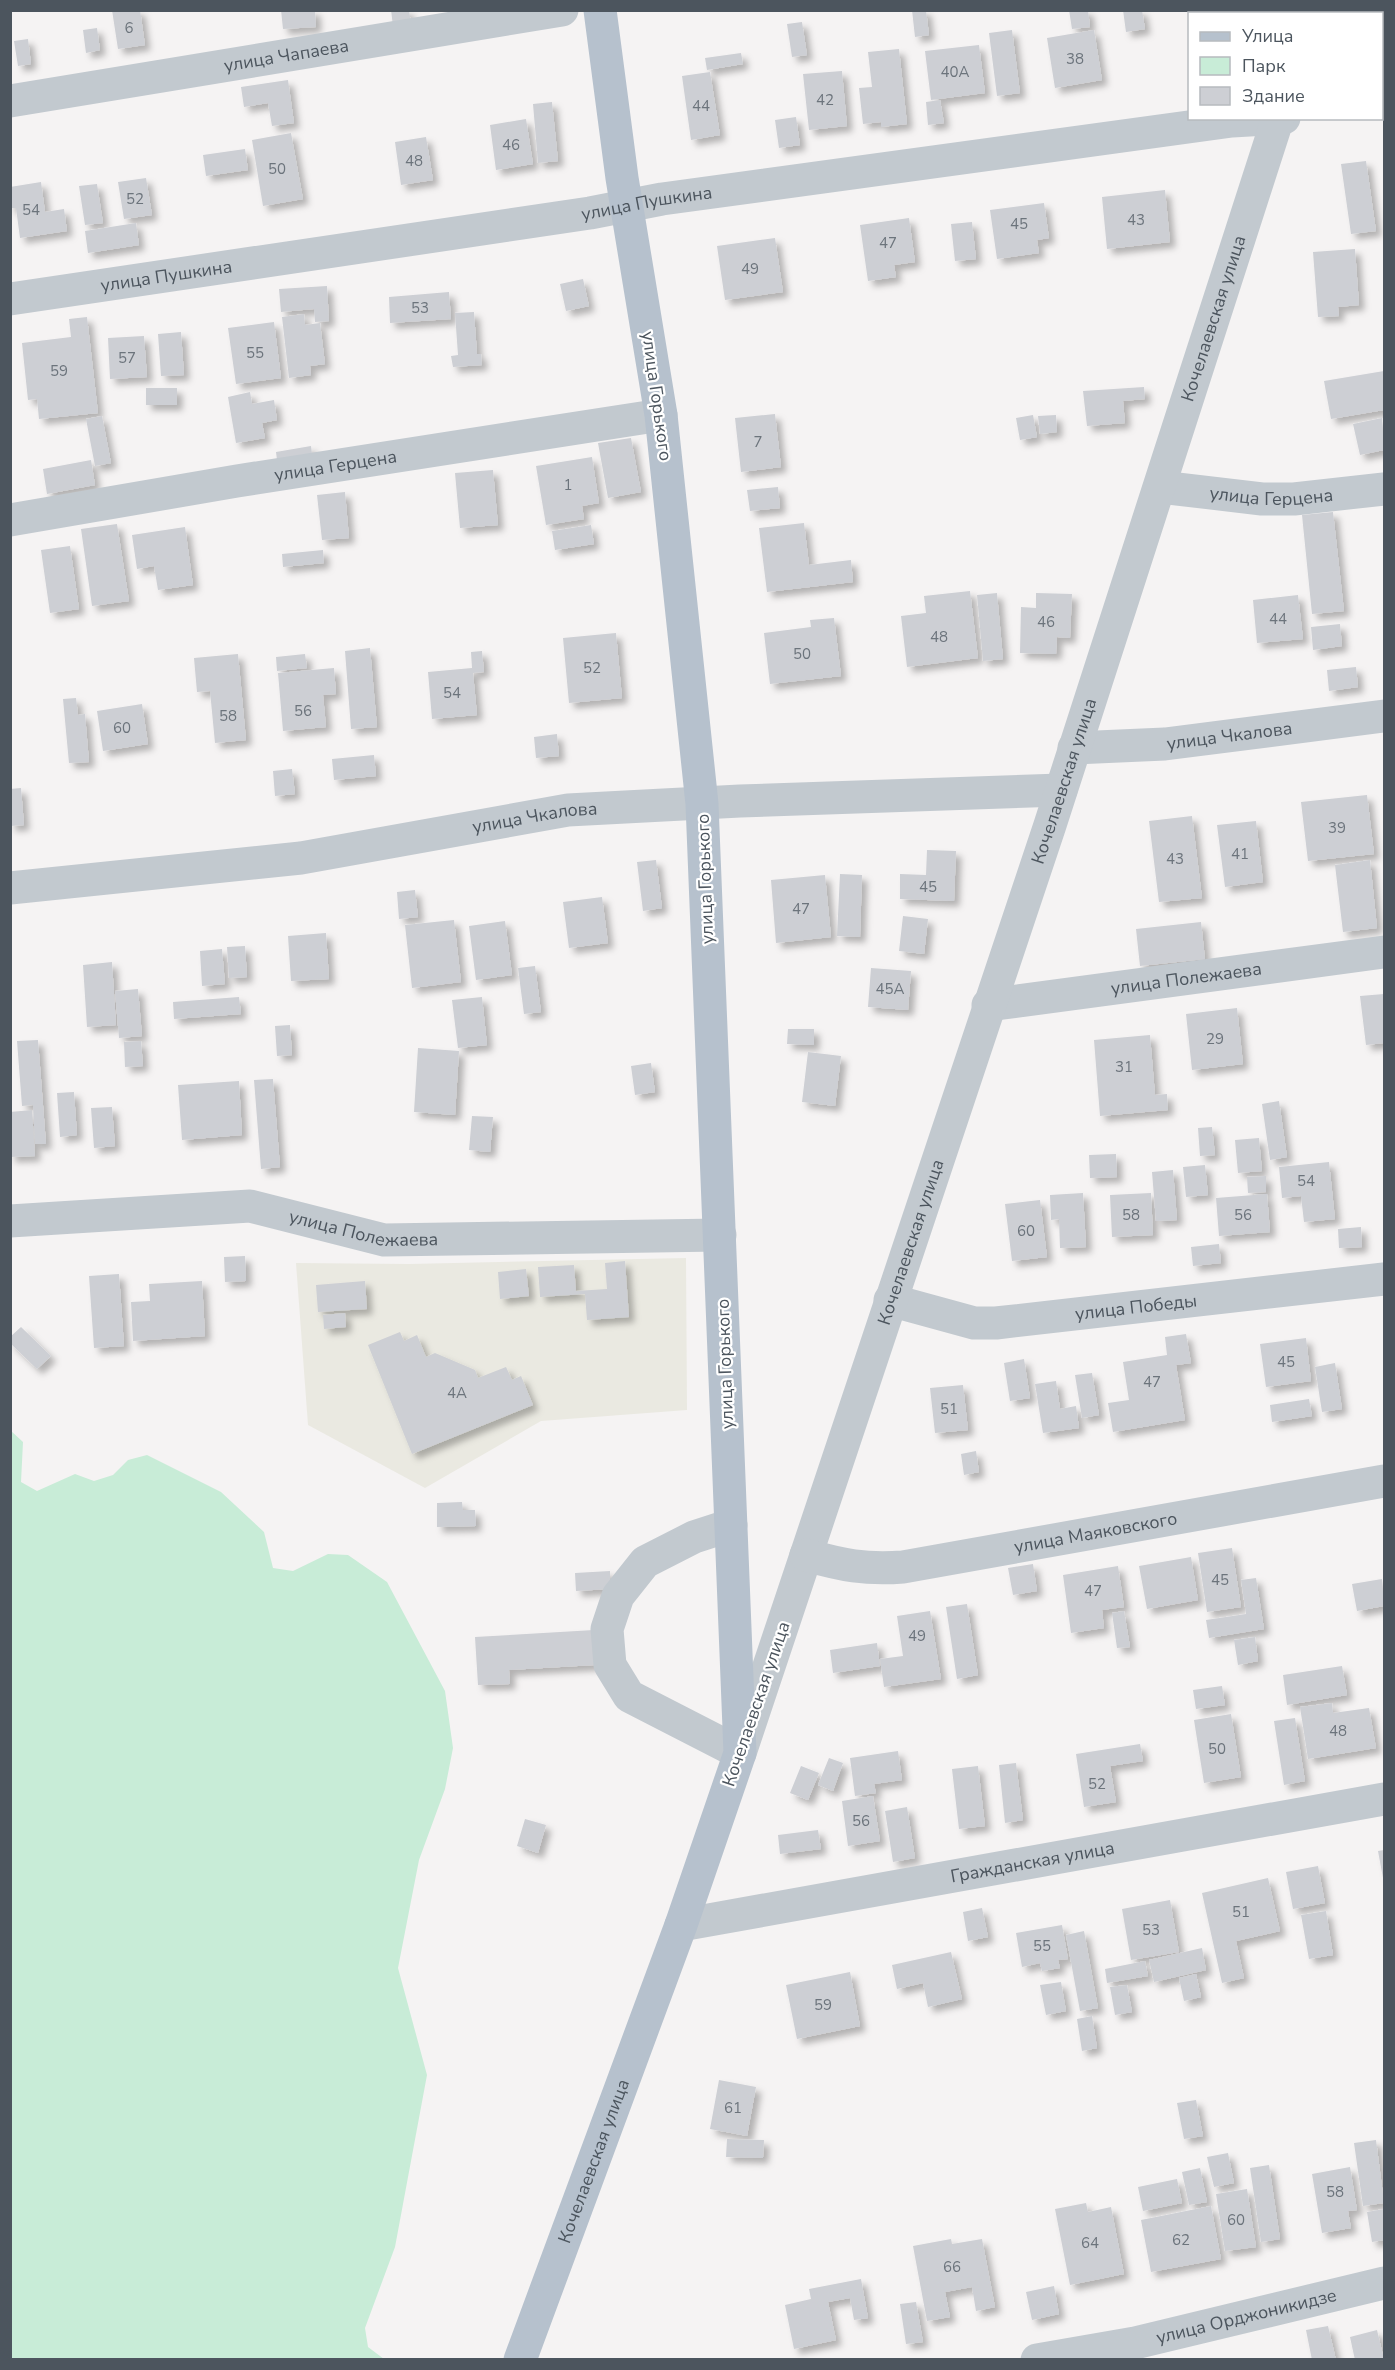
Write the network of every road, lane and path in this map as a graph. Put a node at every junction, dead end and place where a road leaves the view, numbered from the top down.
1 (562, 10) edge
2 (600, 10) edge
3 (10, 101) edge
4 (1256, 120) edge
5 (1280, 120) edge
6 (627, 205) junction
7 (10, 299) edge
8 (662, 415) junction
9 (1160, 487) junction
10 (1384, 489) edge
11 (10, 520) edge
12 (1384, 716) edge
13 (1074, 748) junction
14 (1061, 790) junction
15 (702, 804) junction
16 (10, 888) edge
17 (1384, 952) edge
18 (988, 1005) junction
19 (10, 1221) edge
20 (720, 1235) junction
21 (1384, 1279) edge
22 (890, 1300) junction
23 (1384, 1481) edge
24 (731, 1525) junction
25 (806, 1555) junction
26 (740, 1753) junction
27 (1384, 1799) edge
28 (681, 1925) junction
29 (1384, 2283) edge
30 (533, 2322) junction
31 (520, 2360) edge
32 (528, 2360) edge
33 (1037, 2360) edge

1 - 3 street, улица Чапаева
2 - 6 main road, улица Горького
4 - 6 street, улица Пушкина
5 - 9 street, Кочелаевская улица
6 - 7 street, улица Пушкина
6 - 8 main road, улица Горького
8 - 11 street, улица Герцена
8 - 15 main road, улица Горького
9 - 10 street, улица Герцена
9 - 13 street, Кочелаевская улица
12 - 13 street, улица Чкалова
13 - 14 street, Кочелаевская улица
14 - 15 street, улица Чкалова
14 - 18 street, Кочелаевская улица
15 - 16 street, улица Чкалова
15 - 20 main road, улица Горького
17 - 18 street, улица Полежаева
18 - 22 street, Кочелаевская улица
19 - 20 street, улица Полежаева
20 - 24 main road, улица Горького
21 - 22 street, улица Победы
22 - 25 street, Кочелаевская улица
23 - 25 street, улица Маяковского
24 - 26 main road, улица Горького
24 - 26 street
25 - 26 street, Кочелаевская улица
26 - 28 main road, Кочелаевская улица
27 - 28 street, Гражданская улица
28 - 30 main road, Кочелаевская улица
29 - 33 street, улица Орджоникидзе
30 - 31 main road, Кочелаевская улица
30 - 32 street

